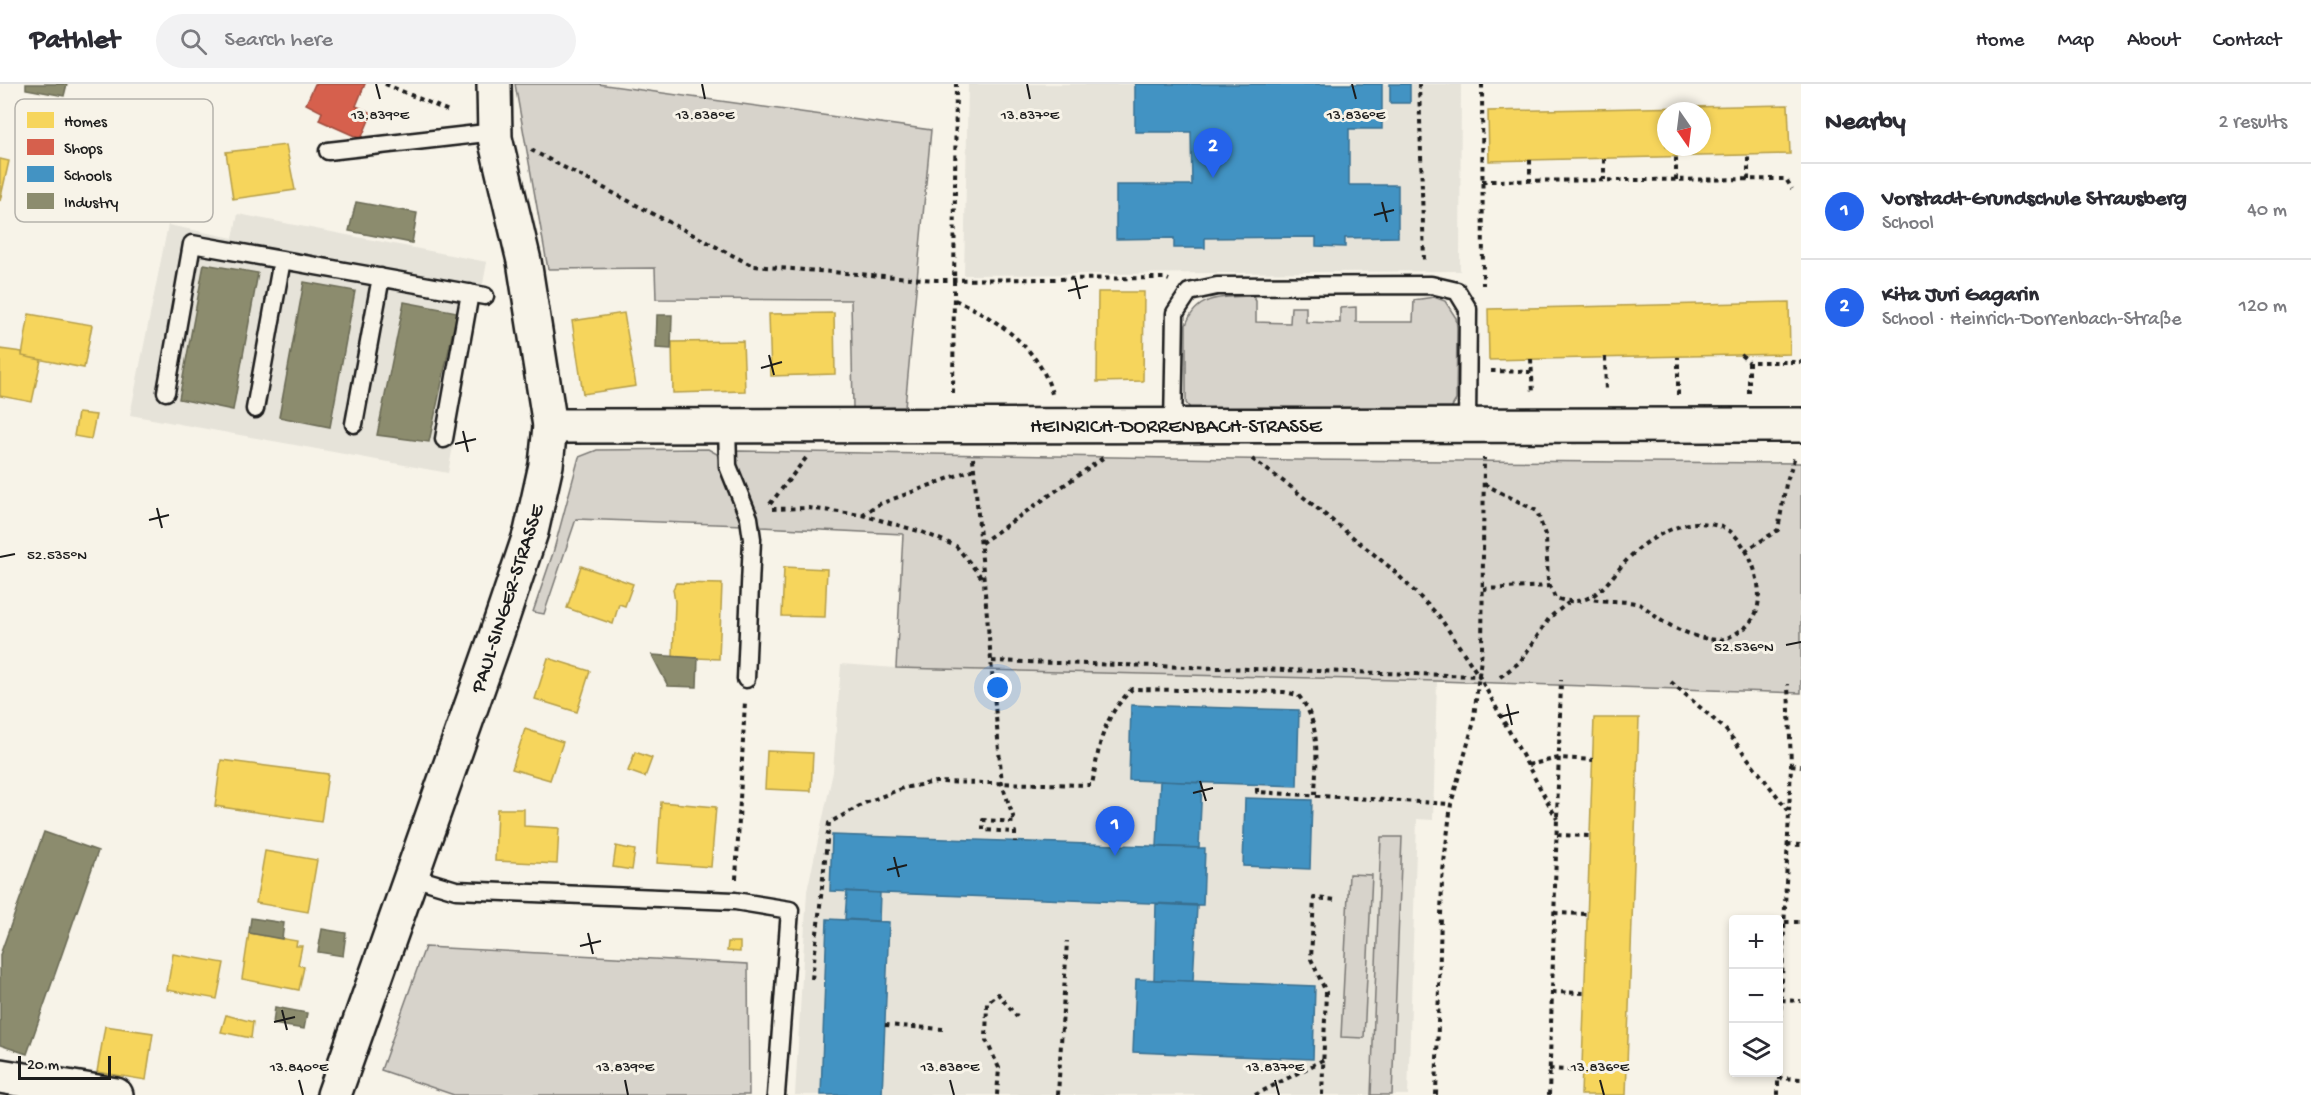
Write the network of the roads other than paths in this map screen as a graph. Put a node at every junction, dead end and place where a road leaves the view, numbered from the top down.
1 (494, 84) edge
2 (495, 132) junction
3 (328, 151) dead end
4 (282, 260) junction
5 (381, 277) junction
6 (166, 392) dead end
7 (255, 409) dead end
8 (354, 424) dead end
9 (727, 425) junction
10 (1475, 425) junction
11 (550, 426) junction
12 (1173, 427) junction
13 (1799, 438) edge
14 (444, 439) dead end
15 (746, 679) road end
16 (413, 877) junction
17 (0, 1076) edge
18 (116, 1095) edge
19 (334, 1095) edge
20 (776, 1095) edge

1 - 2 street, PAUL-SINGER-STRASSE
2 - 3 lane
2 - 11 street, PAUL-SINGER-STRASSE
4 - 5 lane
4 - 6 lane
4 - 7 lane
5 - 8 lane
5 - 14 lane
9 - 11 street, HEINRICH-DORRENBACH-STRASSE
9 - 12 street, HEINRICH-DORRENBACH-STRASSE
9 - 15 lane
10 - 12 street, HEINRICH-DORRENBACH-STRASSE
10 - 12 lane
10 - 13 street, HEINRICH-DORRENBACH-STRASSE
11 - 16 street, PAUL-SINGER-STRASSE
16 - 19 street, PAUL-SINGER-STRASSE
16 - 20 lane
17 - 18 street

